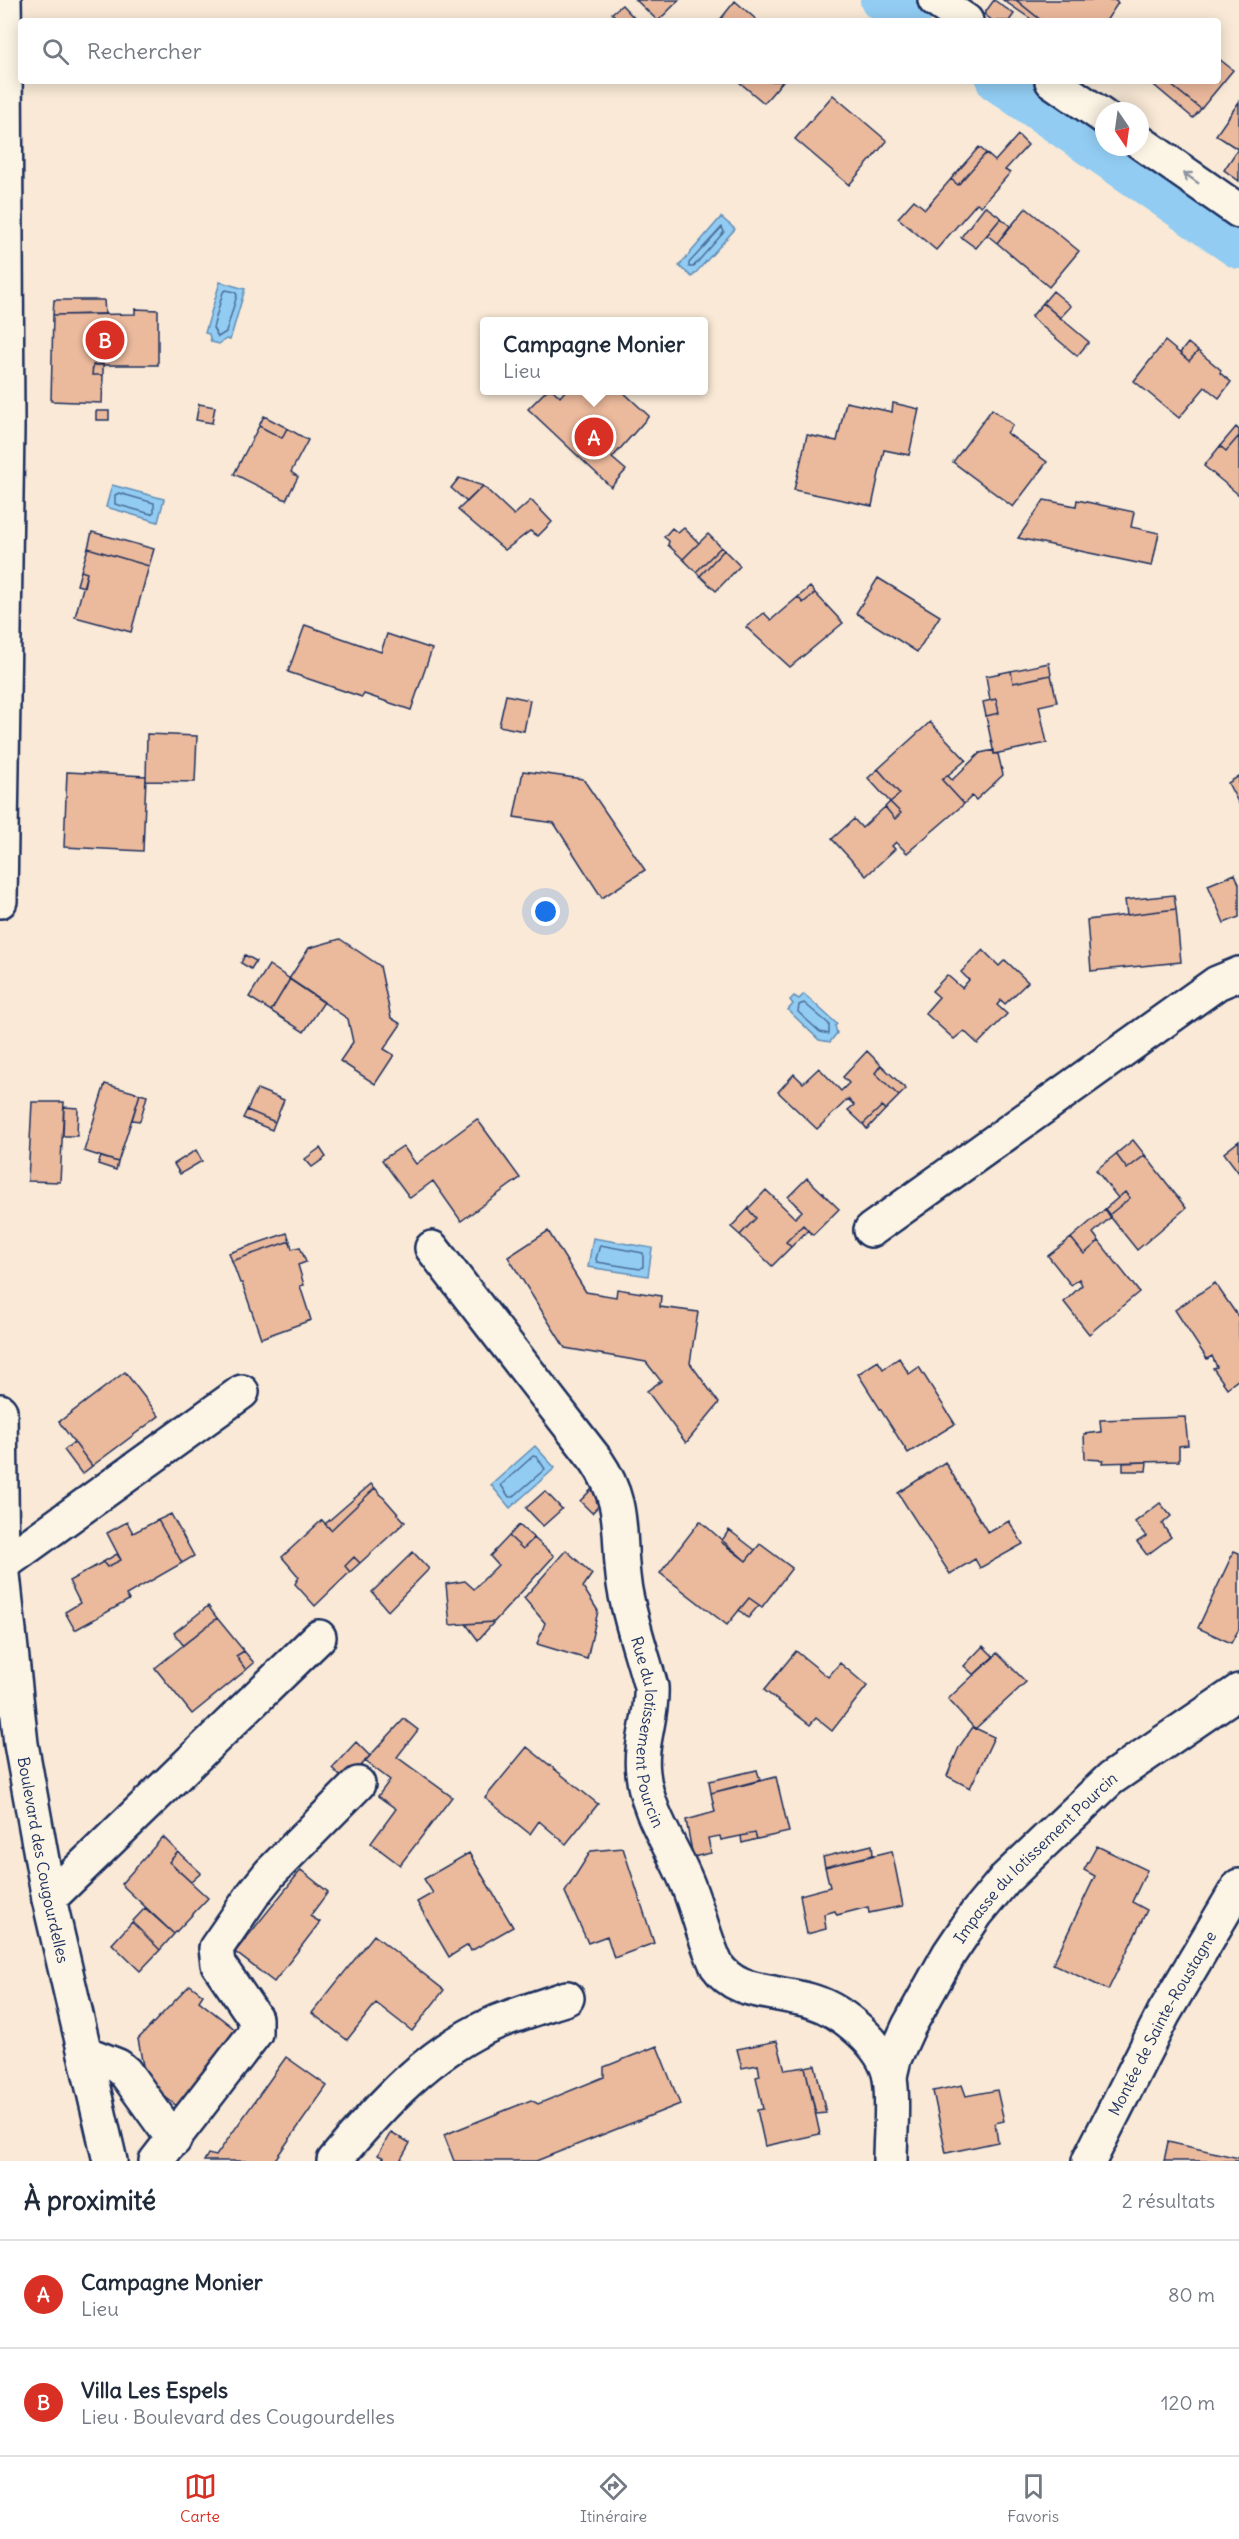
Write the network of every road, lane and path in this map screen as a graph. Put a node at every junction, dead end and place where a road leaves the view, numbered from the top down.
1 (4, 0) edge
2 (935, 0) edge
3 (962, 18) edge
4 (2, 61) edge
5 (1056, 84) edge
6 (1095, 111) edge
7 (1149, 148) edge
8 (1239, 211) edge
9 (0, 901) edge
10 (1239, 974) edge
11 (871, 1230) dead end
12 (432, 1248) dead end
13 (242, 1392) dead end
14 (0, 1411) edge
15 (2, 1565) junction
16 (319, 1637) dead end
17 (1239, 1691) edge
18 (358, 1784) dead end
19 (1239, 1886) edge
20 (49, 1899) junction
21 (567, 1998) dead end
22 (85, 2053) junction
23 (890, 2076) junction
24 (165, 2150) edge
25 (110, 2161) edge
26 (334, 2161) edge
27 (890, 2161) edge
28 (1089, 2161) edge

1 - 4 street
2 - 3 street
4 - 9 street
5 - 6 street
8 -> 7 street
10 - 11 street
12 - 23 street, Rue du lotissement Pourcin
13 - 15 street
14 - 15 street, Boulevard des Cougourdelles
15 - 20 street, Boulevard des Cougourdelles
16 - 20 street
17 - 23 street, Impasse du lotissement Pourcin
18 - 24 street
19 - 28 street, Montée de Sainte-Roustagne
20 - 22 street, Boulevard des Cougourdelles
21 - 26 street
22 - 24 street
22 - 25 street, Boulevard des Cougourdelles
23 - 27 street, Rue du lotissement Pourcin

